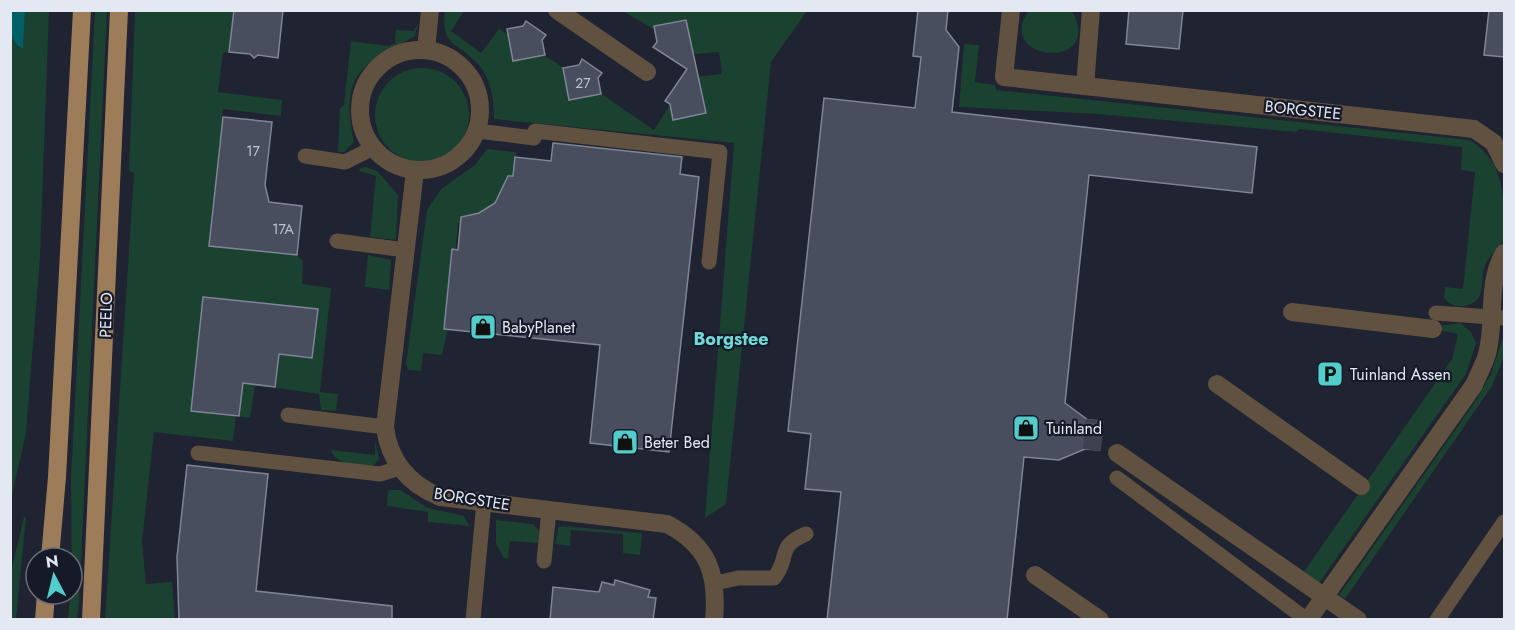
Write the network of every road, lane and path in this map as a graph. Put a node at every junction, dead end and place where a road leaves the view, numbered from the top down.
1 (82, 10) edge
2 (119, 10) edge
3 (430, 10) edge
4 (557, 10) edge
5 (1011, 10) edge
6 (1091, 10) edge
7 (426, 50) junction
8 (647, 72) dead end
9 (1085, 86) junction
10 (478, 131) junction
11 (373, 148) junction
12 (305, 156) dead end
13 (1504, 164) edge
14 (415, 171) junction
15 (337, 241) dead end
16 (405, 250) junction
17 (1504, 253) edge
18 (709, 262) dead end
19 (1292, 312) dead end
20 (1498, 317) edge
21 (1435, 321) joint
22 (1216, 384) dead end
23 (288, 415) dead end
24 (386, 427) junction
25 (198, 453) dead end
26 (1117, 453) dead end
27 (400, 468) junction
28 (1117, 478) dead end
29 (1361, 486) dead end
30 (484, 502) junction
31 (549, 510) junction
32 (1504, 522) edge
33 (806, 534) dead end
34 (51, 546) edge
35 (544, 561) dead end
36 (1035, 575) dead end
37 (716, 583) junction
38 (1326, 596) junction
39 (91, 620) edge
40 (473, 620) edge
41 (714, 620) edge
42 (1100, 620) edge
43 (1308, 620) edge
44 (1358, 620) edge
45 (1437, 620) edge

1 - 34 main road
2 - 39 main road, PEELO
3 - 7 street
4 - 8 street
5 - 9 street, BORGSTEE
6 - 9 street
7 - 10 street
7 - 11 street
9 - 13 street, BORGSTEE
10 - 14 street
10 - 18 lane
11 - 12 lane
11 - 14 street
14 - 16 street, BORGSTEE
15 - 16 lane
16 - 24 street, BORGSTEE
17 - 20 street
19 - 21 street
20 - 21 lane
20 - 38 street
22 - 29 street
23 - 24 lane
24 - 27 street, BORGSTEE
25 - 27 lane
26 - 38 street
27 - 30 street, BORGSTEE
28 - 43 lane
30 - 31 street, BORGSTEE
30 - 40 lane
31 - 35 lane
31 - 37 street, BORGSTEE
32 - 45 lane
33 - 37 lane
36 - 42 street
37 - 41 street, BORGSTEE
38 - 43 street
38 - 44 street

